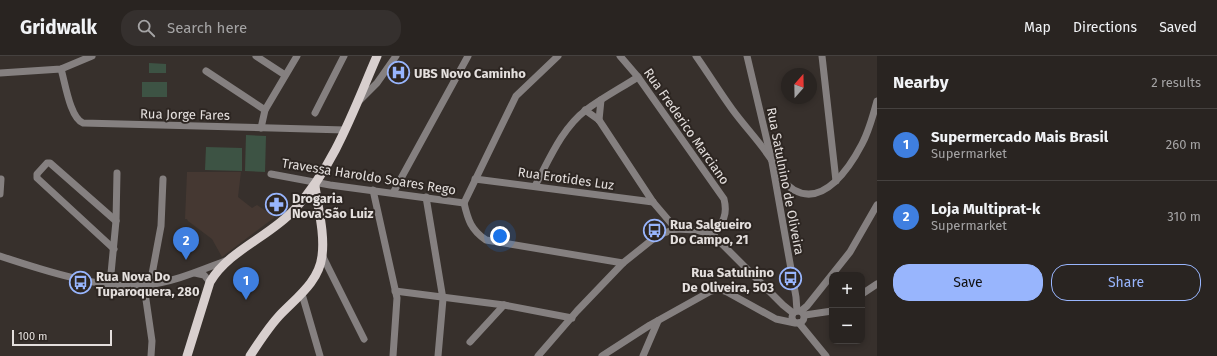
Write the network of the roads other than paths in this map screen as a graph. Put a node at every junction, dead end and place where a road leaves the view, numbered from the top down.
1 (92, 56) edge
2 (256, 56) edge
3 (297, 56) edge
4 (344, 56) edge
5 (377, 56) edge
6 (396, 56) edge
7 (468, 56) edge
8 (558, 56) edge
9 (620, 56) edge
10 (696, 56) edge
11 (747, 56) edge
12 (822, 56) edge
13 (61, 69) junction
14 (206, 71) dead end
15 (0, 74) edge
16 (285, 75) junction
17 (638, 77) junction
18 (601, 100) junction
19 (877, 101) edge
20 (357, 103) junction
21 (265, 110) junction
22 (585, 110) junction
23 (315, 113) dead end
24 (599, 120) junction
25 (261, 128) junction
26 (345, 130) junction
27 (772, 162) junction
28 (117, 174) dead end
29 (271, 174) dead end
30 (2, 179) dead end
31 (162, 179) dead end
32 (475, 179) junction
33 (836, 180) junction
34 (316, 184) junction
35 (535, 186) junction
36 (373, 190) junction
37 (393, 193) junction
38 (0, 194) edge
39 (426, 198) junction
40 (303, 199) junction
41 (653, 202) junction
42 (317, 203) junction
43 (464, 203) junction
44 (877, 205) edge
45 (116, 221) junction
46 (676, 229) junction
47 (713, 235) junction
48 (114, 249) junction
49 (322, 255) junction
50 (0, 256) edge
51 (229, 259) junction
52 (623, 263) junction
53 (195, 273) junction
54 (210, 282) junction
55 (110, 284) junction
56 (877, 284) edge
57 (147, 285) junction
58 (395, 291) junction
59 (865, 292) edge
60 (302, 294) junction
61 (444, 299) junction
62 (504, 305) junction
63 (829, 311) edge
64 (799, 316) junction
65 (572, 318) junction
66 (658, 321) junction
67 (364, 339) dead end
68 (470, 342) dead end
69 (151, 356) edge
70 (187, 356) edge
71 (250, 356) edge
72 (320, 356) edge
73 (393, 356) edge
74 (438, 356) edge
75 (538, 356) edge
76 (602, 356) edge
77 (643, 356) edge
78 (826, 356) edge

1 - 13 street
2 - 16 street
3 - 16 street
4 - 23 street
5 - 20 main road
6 - 20 street
7 - 37 street
8 - 32 street
9 - 17 street, Rua Frederico Marciano
10 - 27 street
11 - 27 street, Rua Satulnino de Oliveira
12 - 33 street
13 - 15 street
13 - 25 street, Rua Jorge Fares
14 - 21 street
16 - 21 street
17 - 18 street
17 - 47 street, Rua Frederico Marciano
18 - 22 street
18 - 24 street
19 - 33 street
20 - 26 main road
21 - 25 street
22 - 24 street
22 - 35 street
24 - 41 street
25 - 26 street, Rua Jorge Fares
26 - 34 main road
27 - 33 street
27 - 64 street, Rua Satulnino de Oliveira
28 - 45 street
29 - 34 street, Travessa Haroldo Soares Rego
30 - 38 street
31 - 57 street
32 - 35 street, Rua Erotides Luz
32 - 43 street
34 - 36 street, Travessa Haroldo Soares Rego
34 - 40 main road
34 - 42 main road
35 - 41 street, Rua Erotides Luz
36 - 37 street, Travessa Haroldo Soares Rego
36 - 58 street
37 - 39 street, Travessa Haroldo Soares Rego
39 - 43 street, Travessa Haroldo Soares Rego
39 - 61 street
40 - 42 main road
40 - 51 main road
41 - 46 street
42 - 49 main road
43 - 52 street
44 - 64 street
45 - 48 street
45 - 48 street
46 - 47 street
46 - 52 street
47 - 64 street
48 - 55 street
49 - 60 main road
49 - 67 street
50 - 55 street
51 - 53 street
51 - 54 main road
52 - 65 street
53 - 54 street
53 - 57 street
54 - 70 main road
55 - 57 street
56 - 59 street
57 - 69 street
58 - 61 street
58 - 73 street
60 - 71 main road
60 - 72 street
61 - 62 street
61 - 74 street
62 - 65 street
62 - 68 street
63 - 64 street
64 - 66 street
64 - 78 street
65 - 75 street
66 - 76 street
66 - 77 street

